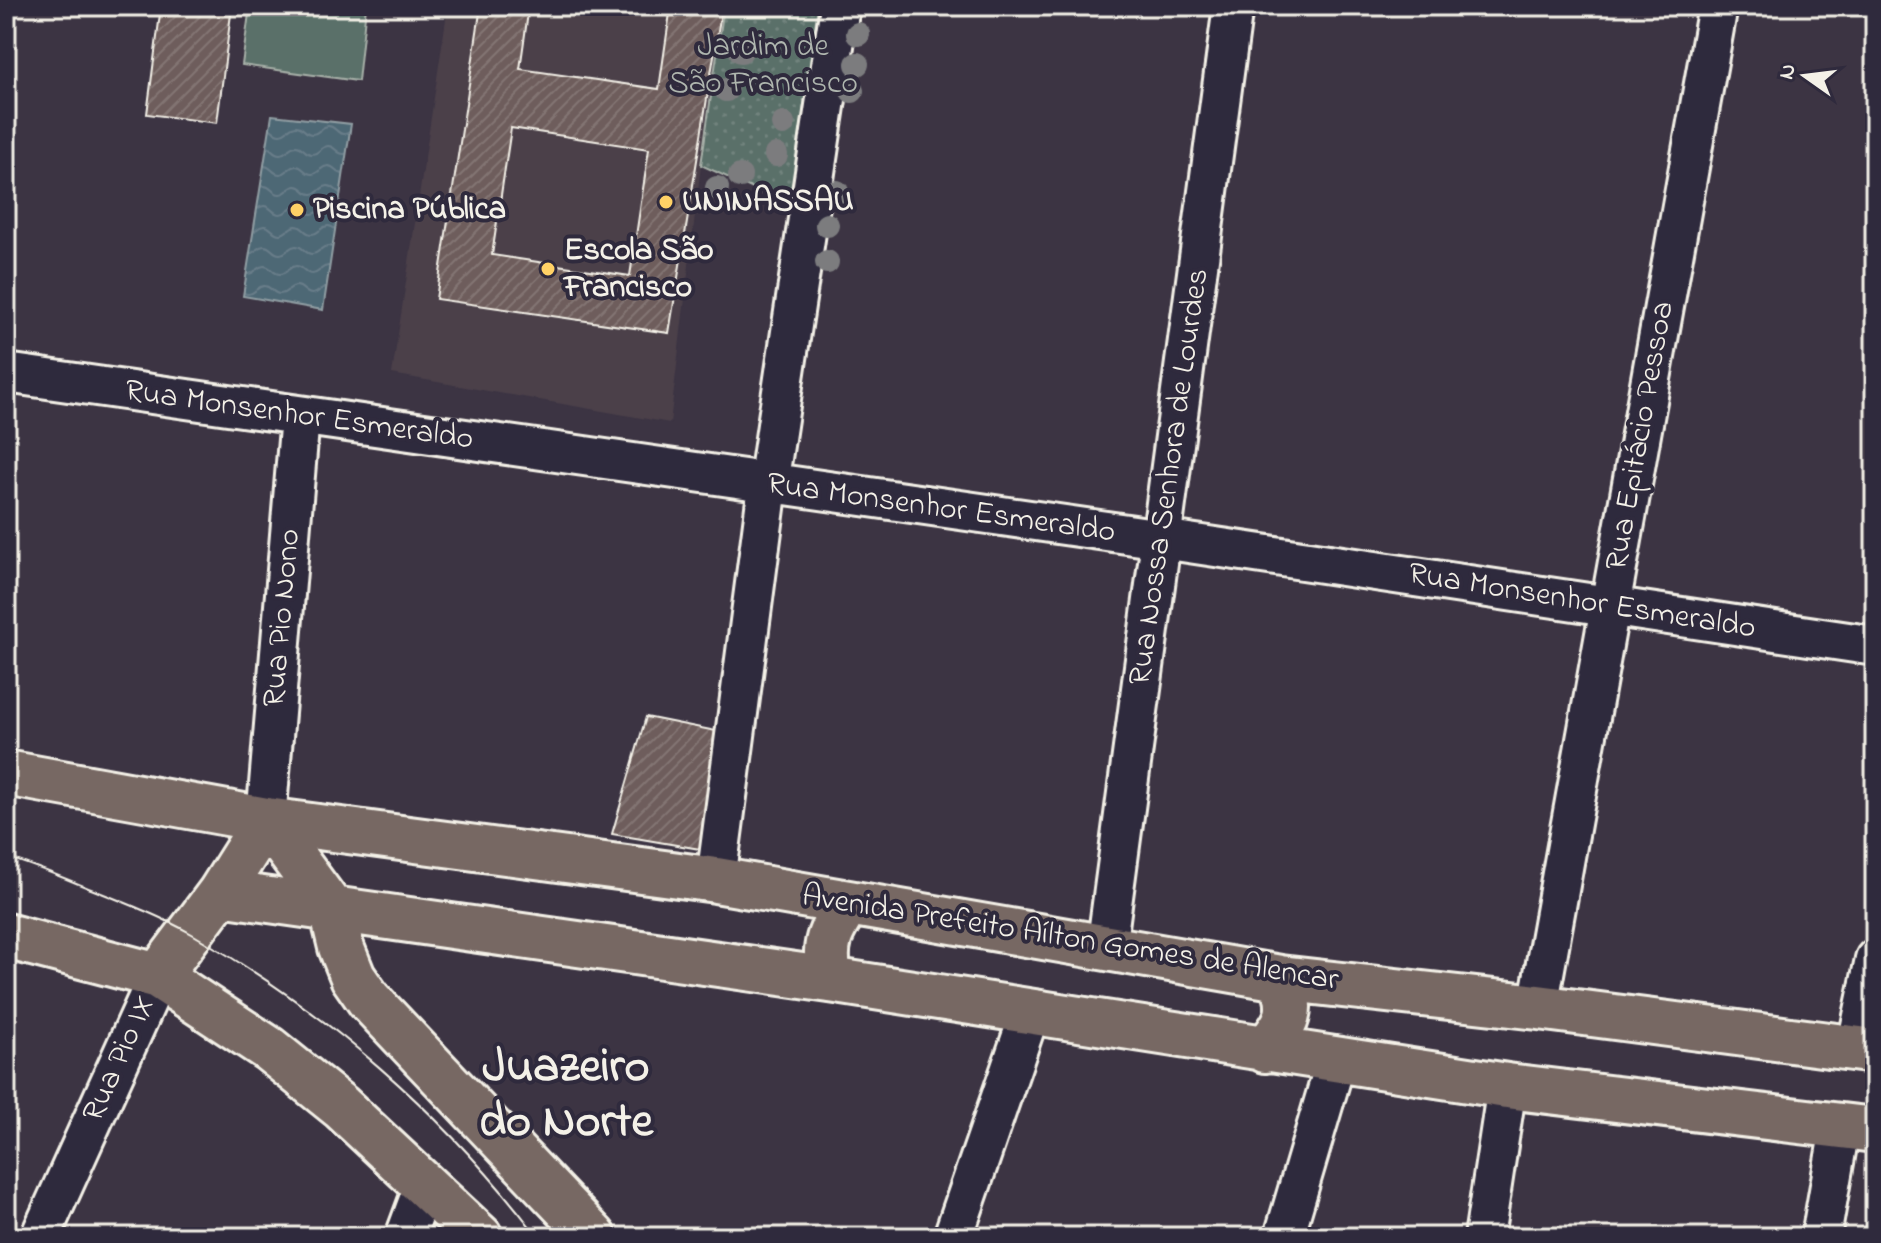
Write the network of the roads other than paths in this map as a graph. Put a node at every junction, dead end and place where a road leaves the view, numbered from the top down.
1 (840, 6) edge
2 (1233, 6) edge
3 (1718, 6) edge
4 (6, 373) edge
5 (300, 416) junction
6 (768, 485) junction
7 (1162, 539) junction
8 (1610, 605) junction
9 (1875, 646) edge
10 (6, 773) edge
11 (266, 820) junction
12 (716, 880) junction
13 (220, 893) junction
14 (849, 903) junction
15 (332, 910) junction
16 (6, 936) edge
17 (1106, 949) junction
18 (1875, 959) edge
19 (158, 976) junction
20 (1280, 978) junction
21 (830, 980) junction
22 (1538, 1007) junction
23 (1030, 1013) junction
24 (1265, 1050) junction
25 (1866, 1050) edge
26 (1336, 1061) junction
27 (1507, 1086) junction
28 (1858, 1129) edge
29 (425, 1183) junction
30 (40, 1237) edge
31 (405, 1237) edge
32 (480, 1237) edge
33 (594, 1237) edge
34 (953, 1237) edge
35 (1284, 1237) edge
36 (1484, 1237) edge
37 (1821, 1237) edge

1 - 6 street
2 - 7 street, Rua Nossa Senhora de Lourdes
3 - 8 street, Rua Epitácio Pessoa
4 - 5 street, Rua Monsenhor Esmeraldo
5 - 6 street, Rua Monsenhor Esmeraldo
5 - 11 street, Rua Pio Nono
6 - 7 street, Rua Monsenhor Esmeraldo
6 - 12 street
7 - 8 street, Rua Monsenhor Esmeraldo
7 - 17 street, Rua Nossa Senhora de Lourdes
8 - 9 street, Rua Monsenhor Esmeraldo
8 - 22 street, Rua Epitácio Pessoa
10 - 11 main road, Avenida Prefeito Aílton Gomes de Alencar
11 - 12 main road, Avenida Prefeito Aílton Gomes de Alencar
11 - 13 main road, Rua Pio IX
11 - 15 main road
12 - 14 main road, Avenida Prefeito Aílton Gomes de Alencar
13 - 15 main road
13 - 19 main road, Rua Pio IX
14 - 17 main road, Avenida Prefeito Aílton Gomes de Alencar
14 - 21 main road
15 - 21 main road
15 - 33 main road
16 - 19 main road
17 - 20 main road, Avenida Prefeito Aílton Gomes de Alencar
18 - 25 street
19 - 29 main road
19 - 30 street, Rua Pio IX
20 - 22 main road, Avenida Prefeito Aílton Gomes de Alencar
20 - 24 main road
21 - 23 main road
22 - 25 main road, Avenida Prefeito Aílton Gomes de Alencar
23 - 24 main road
23 - 34 street
24 - 26 main road
26 - 27 main road
26 - 35 street
27 - 28 main road
27 - 36 street
28 - 37 street
29 - 31 street
29 - 32 main road

